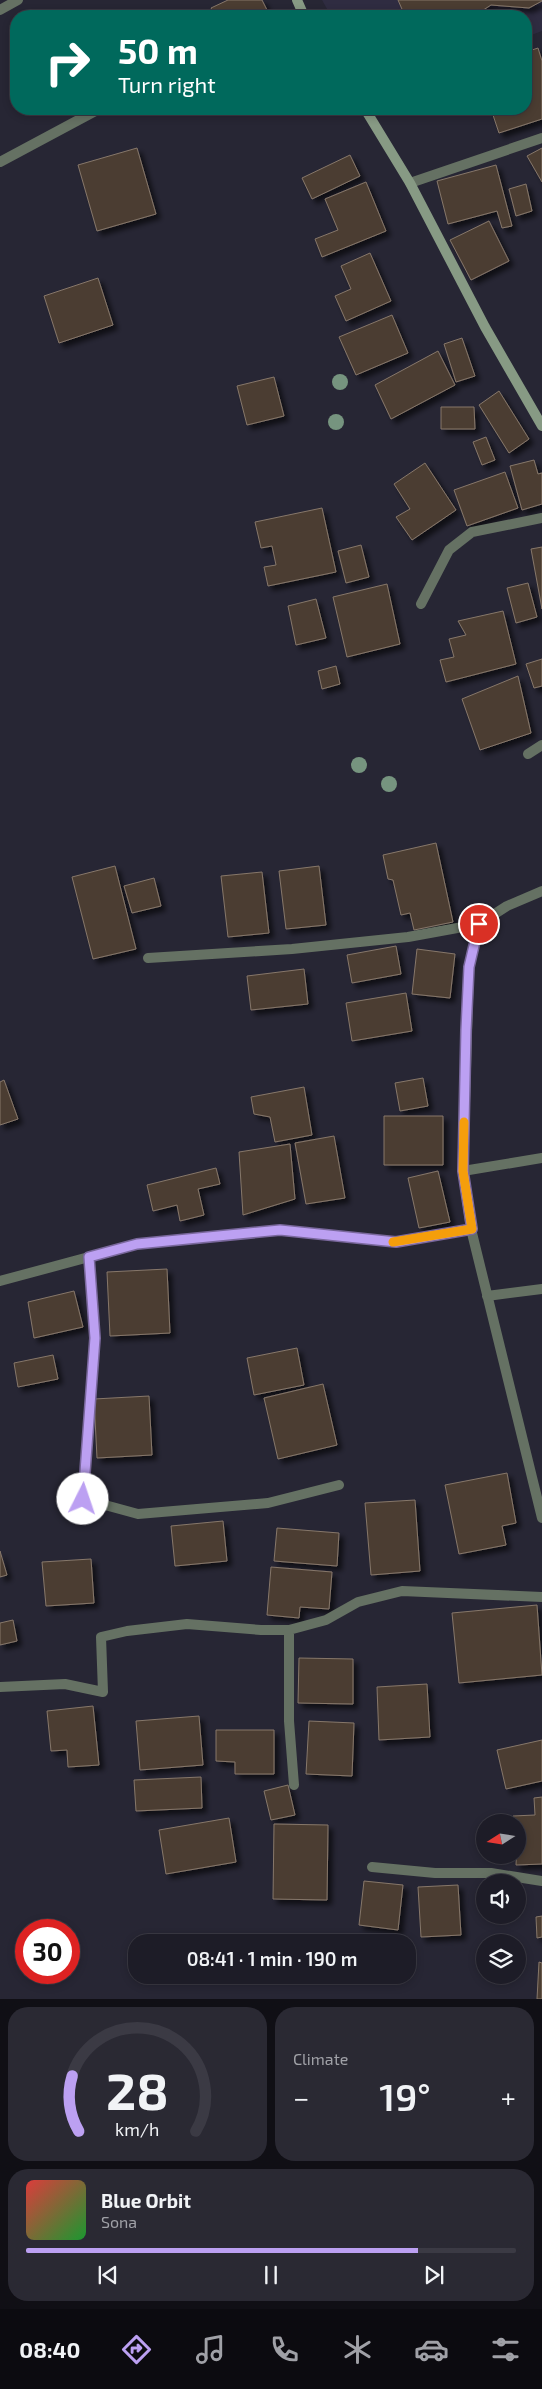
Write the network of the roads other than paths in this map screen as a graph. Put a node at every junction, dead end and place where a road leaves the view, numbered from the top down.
1 (18, 0) edge
2 (0, 10) edge
3 (88, 115) edge
4 (369, 115) edge
5 (542, 138) edge
6 (0, 162) edge
7 (410, 183) junction
8 (542, 426) edge
9 (542, 518) edge
10 (421, 604) dead end
11 (542, 745) edge
12 (528, 754) dead end
13 (542, 891) edge
14 (479, 924) junction
15 (148, 958) dead end
16 (542, 1158) edge
17 (463, 1171) junction
18 (472, 1229) junction
19 (89, 1257) junction
20 (0, 1281) edge
21 (542, 1289) edge
22 (487, 1296) junction
23 (339, 1485) dead end
24 (542, 1518) edge
25 (542, 1598) edge
26 (289, 1630) junction
27 (0, 1687) edge
28 (294, 1785) dead end
29 (372, 1868) dead end
30 (542, 1880) edge

1 - 2 street
3 - 6 street
4 - 7 main road
5 - 7 street
7 - 8 main road
9 - 10 street
11 - 12 street
13 - 14 street
14 - 15 street
14 - 17 street
16 - 17 street
17 - 18 street
18 - 19 street
18 - 22 street
19 - 20 street
19 - 23 street
21 - 22 street
22 - 24 street
25 - 26 street
26 - 27 street
26 - 28 street
29 - 30 street

